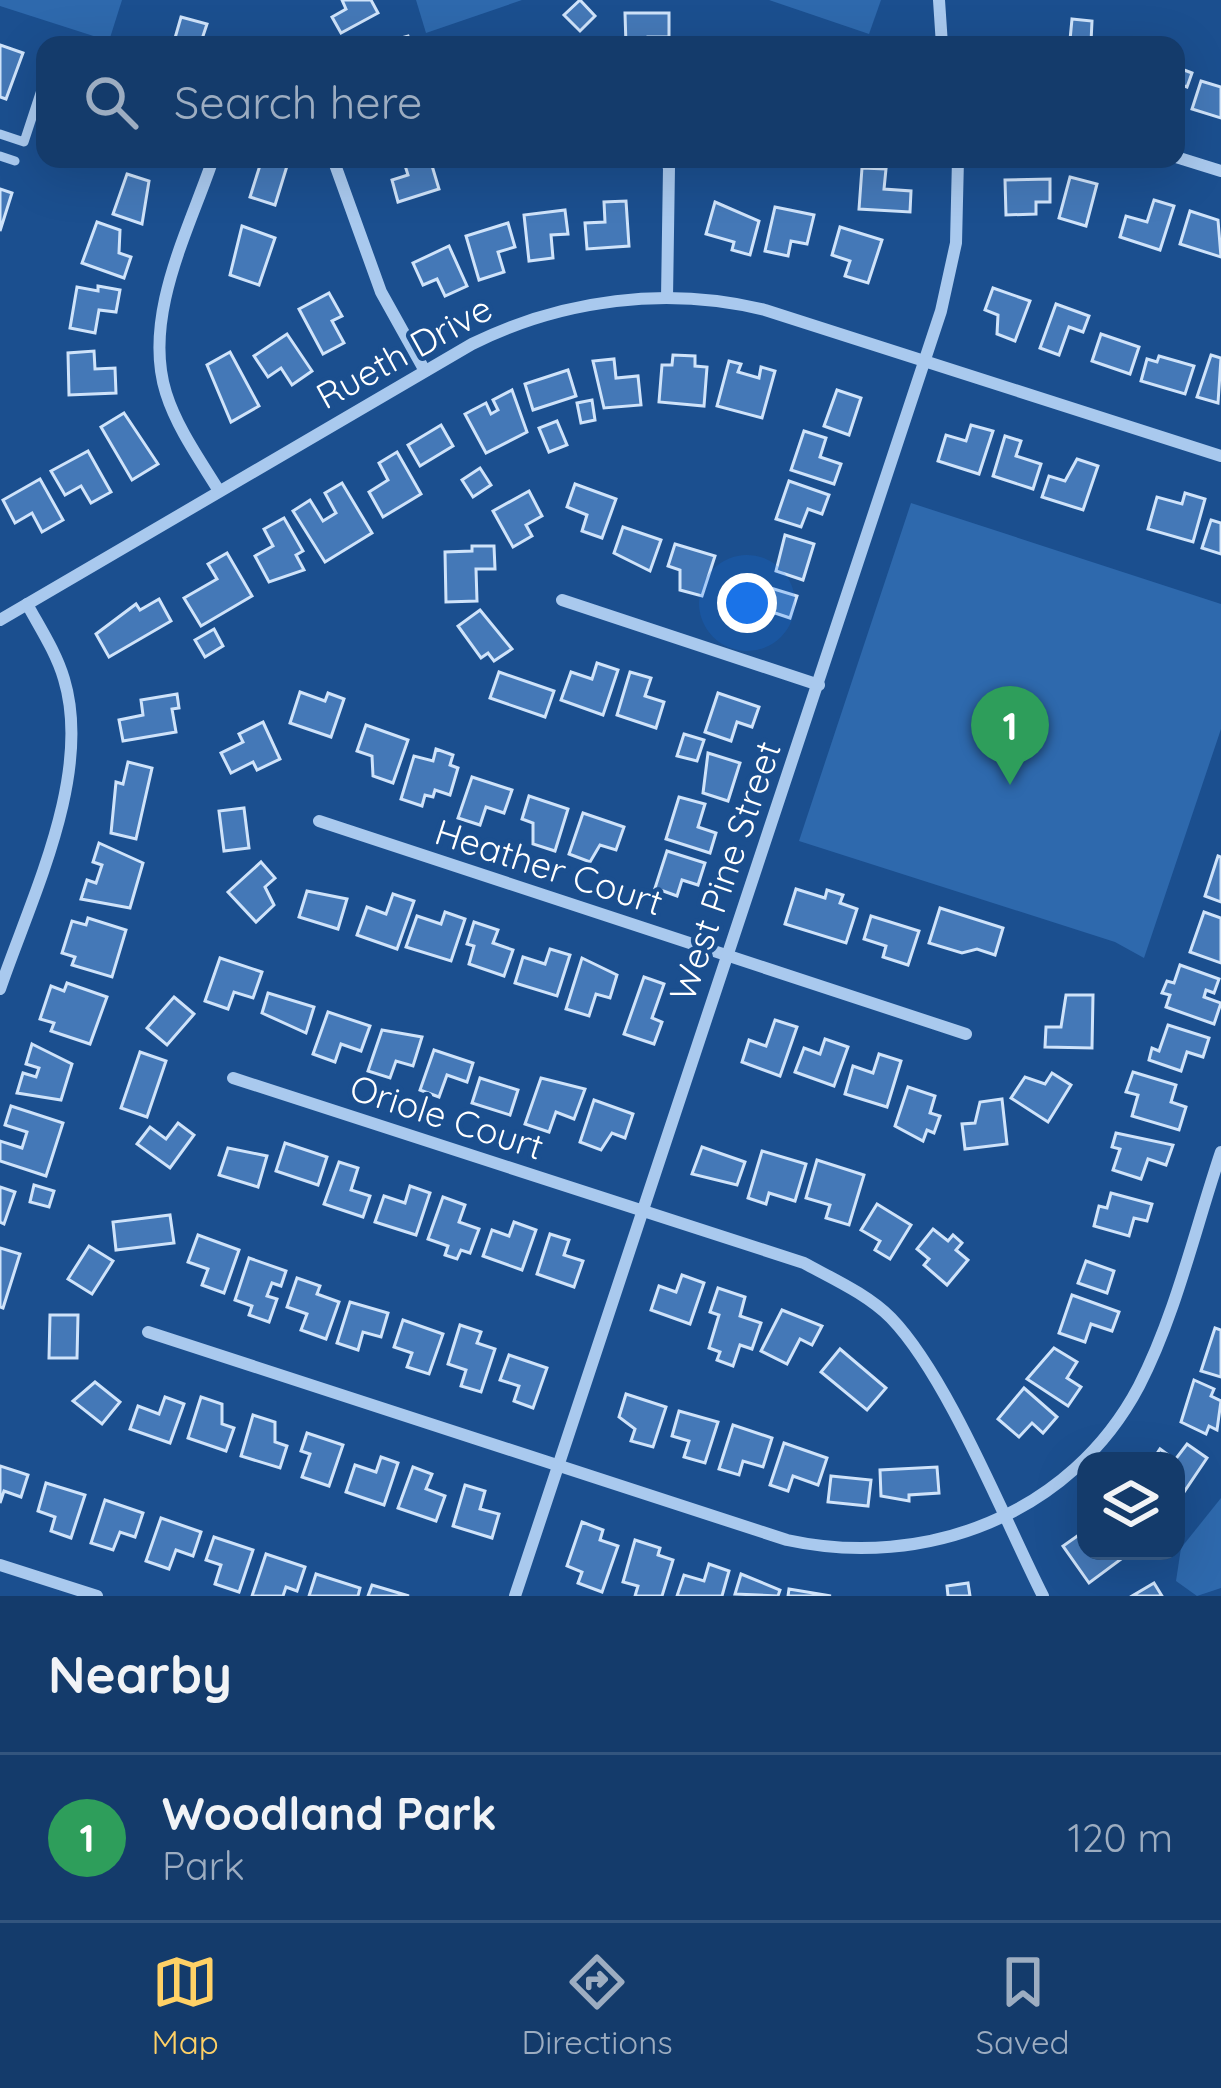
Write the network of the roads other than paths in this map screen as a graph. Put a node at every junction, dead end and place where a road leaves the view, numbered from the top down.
1 (939, 0) edge
2 (941, 36) edge
3 (36, 105) edge
4 (0, 134) edge
5 (0, 156) edge
6 (1185, 160) edge
7 (15, 161) dead end
8 (210, 168) edge
9 (336, 168) edge
10 (669, 168) edge
11 (957, 168) edge
12 (1221, 171) edge
13 (667, 298) junction
14 (926, 361) junction
15 (425, 371) junction
16 (1221, 456) edge
17 (219, 491) junction
18 (562, 601) dead end
19 (27, 604) junction
20 (0, 620) edge
21 (819, 685) junction
22 (319, 821) dead end
23 (727, 958) junction
24 (0, 989) edge
25 (967, 1034) dead end
26 (233, 1078) dead end
27 (1221, 1152) edge
28 (641, 1214) junction
29 (148, 1331) dead end
30 (557, 1467) junction
31 (1003, 1518) junction
32 (0, 1565) edge
33 (97, 1596) edge
34 (514, 1596) edge
35 (1043, 1596) edge

1 - 2 street
3 - 4 lane
5 - 7 lane
6 - 12 street
8 - 17 street
9 - 15 street
10 - 13 street
11 - 14 street, West Pine Street
13 - 14 street, Rueth Drive
13 - 15 street, Rueth Drive
14 - 16 street, Rueth Drive
14 - 21 street, West Pine Street
15 - 17 street, Rueth Drive
17 - 19 street, Rueth Drive
18 - 21 street
19 - 20 street, Rueth Drive
19 - 24 street
21 - 23 street, West Pine Street
22 - 23 street, Heather Court
23 - 25 street, Heather Court
23 - 28 street, West Pine Street
26 - 28 street, Oriole Court
27 - 31 street
28 - 30 street, West Pine Street
28 - 31 street, Oriole Court
29 - 30 street
30 - 31 street
30 - 34 street, West Pine Street
31 - 35 street, Oriole Court
32 - 33 street

